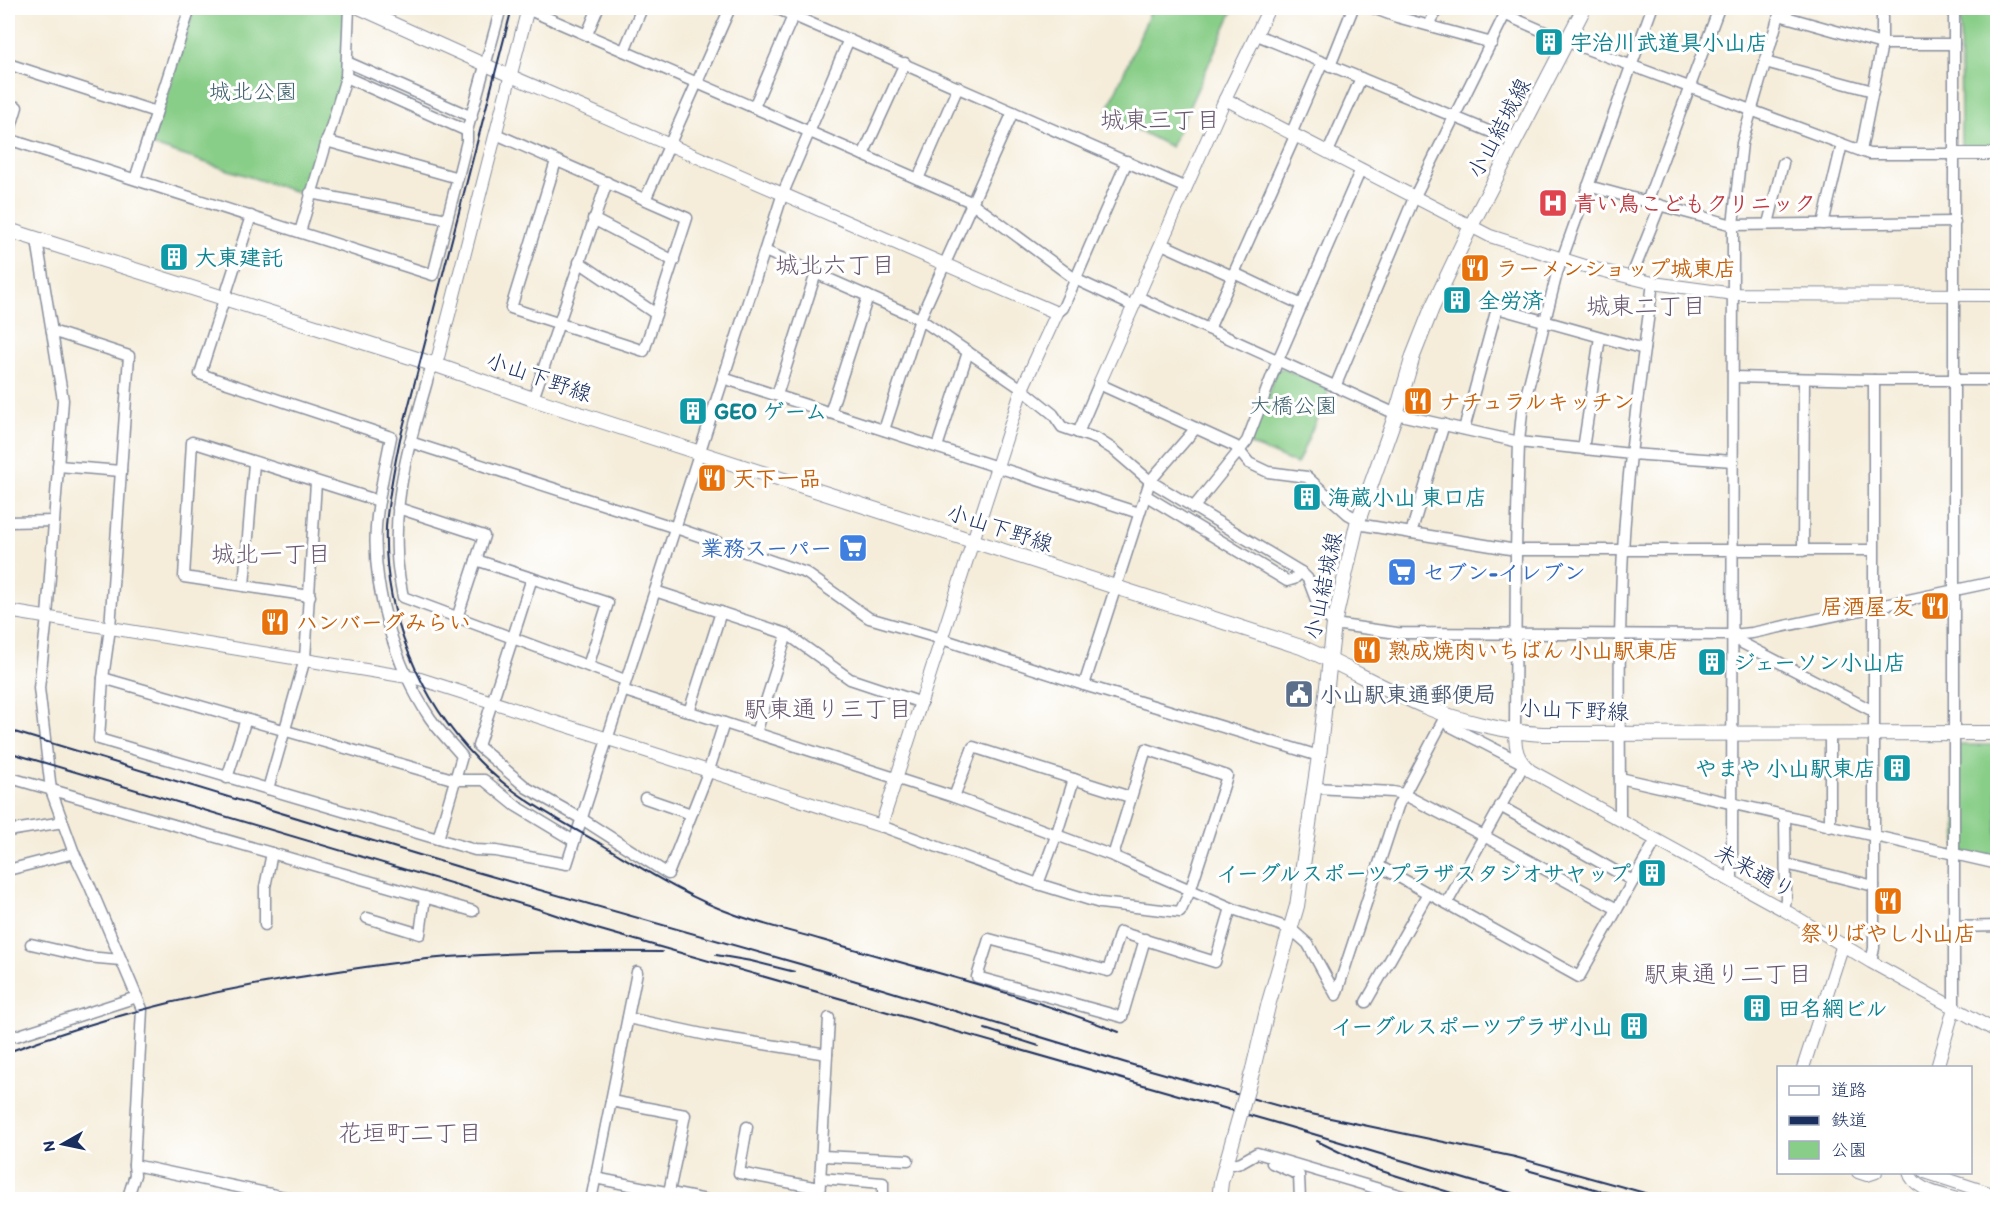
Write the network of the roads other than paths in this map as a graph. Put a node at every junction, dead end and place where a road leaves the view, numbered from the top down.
1 (189, 8) edge
2 (349, 8) edge
3 (359, 8) edge
4 (501, 8) edge
5 (527, 8) edge
6 (598, 8) edge
7 (642, 8) edge
8 (730, 8) edge
9 (776, 8) edge
10 (1269, 8) edge
11 (1353, 8) edge
12 (1372, 8) edge
13 (1438, 8) edge
14 (1584, 8) edge
15 (1652, 8) edge
16 (1719, 8) edge
17 (1882, 8) edge
18 (1954, 8) edge
19 (1507, 11) edge
20 (1780, 11) edge
21 (794, 16) junction
22 (1429, 25) junction
23 (587, 34) junction
24 (1257, 35) junction
25 (849, 39) junction
26 (1568, 42) junction
27 (1492, 43) junction
28 (1882, 44) junction
29 (1954, 44) junction
30 (624, 51) junction
31 (347, 62) junction
32 (1765, 62) junction
33 (905, 63) junction
34 (8, 64) edge
35 (1326, 64) junction
36 (486, 65) junction
37 (1631, 65) junction
38 (511, 75) junction
39 (346, 77) junction
40 (1361, 78) junction
41 (696, 83) junction
42 (958, 87) junction
43 (1690, 87) junction
44 (1873, 91) junction
45 (1225, 99) junction
46 (17, 106) dead end
47 (754, 107) junction
48 (1751, 110) junction
49 (156, 112) junction
50 (1013, 112) junction
51 (472, 117) junction
52 (1455, 117) junction
53 (467, 131) junction
54 (810, 132) junction
55 (496, 134) junction
56 (1293, 135) junction
57 (8, 138) edge
58 (326, 141) junction
59 (1515, 142) junction
60 (668, 144) junction
61 (1842, 144) junction
62 (1861, 151) junction
63 (1328, 152) junction
64 (1954, 154) junction
65 (1998, 154) edge
66 (863, 155) junction
67 (556, 161) junction
68 (1127, 161) junction
69 (1783, 163) dead end
70 (1361, 170) junction
71 (458, 178) junction
72 (918, 178) junction
73 (135, 179) junction
74 (607, 182) junction
75 (1588, 186) junction
76 (1186, 188) junction
77 (310, 193) junction
78 (783, 193) junction
79 (1414, 198) junction
80 (645, 200) junction
81 (971, 202) junction
82 (1647, 202) junction
83 (1660, 205) junction
84 (251, 216) junction
85 (447, 219) junction
86 (593, 219) junction
87 (1955, 222) junction
88 (1768, 224) junction
89 (1823, 224) junction
90 (1733, 225) junction
91 (1471, 226) junction
92 (8, 230) edge
93 (300, 232) junction
94 (37, 240) junction
95 (1162, 244) junction
96 (765, 251) junction
97 (1563, 259) junction
98 (674, 261) junction
99 (579, 262) junction
100 (944, 264) junction
101 (816, 273) junction
102 (1233, 275) junction
103 (1631, 278) junction
104 (1075, 279) junction
105 (1653, 283) junction
106 (1734, 294) junction
107 (1955, 295) junction
108 (1998, 295) edge
109 (868, 296) junction
110 (224, 299) junction
111 (1136, 302) junction
112 (1302, 305) junction
113 (1057, 313) junction
114 (656, 314) junction
115 (920, 319) junction
116 (1545, 321) junction
117 (558, 323) junction
118 (1209, 329) junction
119 (52, 331) junction
120 (1600, 337) junction
121 (1644, 350) junction
122 (968, 352) junction
123 (1278, 360) junction
124 (436, 365) junction
125 (1734, 377) junction
126 (723, 378) junction
127 (1804, 379) junction
128 (1874, 380) junction
129 (1954, 380) junction
130 (1998, 380) edge
131 (1099, 384) junction
132 (1335, 387) junction
133 (1022, 389) junction
134 (777, 395) junction
135 (533, 399) junction
136 (830, 413) junction
137 (1396, 414) junction
138 (1444, 424) junction
139 (1196, 428) junction
140 (1464, 429) junction
141 (884, 430) junction
142 (1078, 433) junction
143 (410, 442) junction
144 (1519, 442) junction
145 (937, 447) junction
146 (1583, 449) junction
147 (700, 452) junction
148 (1239, 452) junction
149 (1631, 453) junction
150 (1732, 461) junction
151 (254, 463) junction
152 (58, 466) junction
153 (997, 467) junction
154 (121, 471) junction
155 (316, 482) junction
156 (1150, 482) junction
157 (1145, 495) junction
158 (379, 501) junction
159 (398, 508) junction
160 (1195, 510) junction
161 (1139, 513) junction
162 (54, 521) junction
163 (8, 522) edge
164 (1189, 522) junction
165 (1358, 522) junction
166 (676, 528) junction
167 (1411, 533) junction
168 (973, 541) junction
169 (1516, 550) junction
170 (1623, 550) junction
171 (1874, 550) junction
172 (1731, 551) junction
173 (1803, 551) junction
174 (476, 560) junction
175 (1301, 572) junction
176 (532, 578) junction
177 (1998, 581) edge
178 (244, 586) junction
179 (1115, 587) junction
180 (655, 591) junction
181 (1954, 591) junction
182 (310, 596) junction
183 (1873, 608) junction
184 (8, 611) edge
185 (721, 612) junction
186 (47, 617) junction
187 (457, 618) junction
188 (1334, 624) junction
189 (110, 628) junction
190 (1514, 633) junction
191 (787, 634) junction
192 (1620, 634) junction
193 (1731, 635) junction
194 (514, 639) junction
195 (942, 639) junction
196 (305, 659) junction
197 (1330, 659) junction
198 (588, 666) junction
199 (407, 676) junction
200 (104, 678) junction
201 (624, 685) junction
202 (1084, 685) junction
203 (493, 701) junction
204 (922, 703) junction
205 (689, 711) junction
206 (1873, 711) junction
207 (1446, 715) junction
208 (246, 719) junction
209 (724, 723) junction
210 (284, 730) junction
211 (1515, 731) junction
212 (756, 733) junction
213 (1954, 733) junction
214 (1998, 733) edge
215 (1620, 734) junction
216 (1731, 734) junction
217 (1830, 734) junction
218 (1874, 734) junction
219 (608, 737) junction
220 (1319, 756) junction
221 (1524, 765) junction
222 (709, 770) junction
223 (227, 778) junction
224 (1620, 778) junction
225 (896, 779) junction
226 (8, 780) edge
227 (456, 780) junction
228 (1074, 780) junction
229 (1315, 788) junction
230 (268, 789) junction
231 (51, 790) junction
232 (1403, 794) junction
233 (954, 797) junction
234 (645, 798) dead end
235 (1131, 798) junction
236 (1733, 805) junction
237 (1500, 806) junction
238 (692, 814) junction
239 (1785, 817) junction
240 (582, 819) junction
241 (1620, 820) junction
242 (63, 822) junction
243 (882, 826) junction
244 (1830, 827) junction
245 (8, 831) edge
246 (1056, 836) junction
247 (1484, 836) junction
248 (1874, 837) junction
249 (438, 839) junction
250 (1656, 840) junction
251 (574, 841) junction
252 (74, 853) junction
253 (272, 853) junction
254 (1954, 854) junction
255 (1113, 856) junction
256 (1786, 864) junction
257 (1998, 864) edge
258 (1379, 866) junction
259 (8, 870) edge
260 (1633, 881) junction
261 (1732, 882) junction
262 (1038, 884) junction
263 (1874, 886) junction
264 (1190, 891) junction
265 (1428, 893) junction
266 (425, 897) junction
267 (1447, 903) junction
268 (1231, 908) junction
269 (1617, 909) junction
270 (1784, 910) junction
271 (473, 911) dead end
272 (367, 918) dead end
273 (265, 925) dead end
274 (1998, 926) edge
275 (1954, 927) junction
276 (1291, 929) junction
277 (1145, 939) junction
278 (31, 944) dead end
279 (1843, 944) junction
280 (121, 960) junction
281 (1871, 962) junction
282 (637, 972) dead end
283 (137, 997) junction
284 (1366, 1002) dead end
285 (1954, 1008) junction
286 (628, 1018) junction
287 (830, 1018) dead end
288 (1998, 1032) edge
289 (16, 1036) dead end
290 (827, 1054) junction
291 (1804, 1066) edge
292 (1938, 1066) edge
293 (611, 1101) junction
294 (747, 1126) dead end
295 (1257, 1153) junction
296 (822, 1156) junction
297 (908, 1160) dead end
298 (1227, 1161) junction
299 (134, 1165) junction
300 (1909, 1174) edge
301 (1928, 1174) edge
302 (595, 1178) junction
303 (819, 1189) edge
304 (669, 1192) junction
305 (1998, 1196) edge
306 (127, 1200) edge
307 (299, 1200) edge
308 (591, 1200) edge
309 (706, 1200) edge
310 (883, 1200) edge
311 (1219, 1200) edge
312 (1300, 1200) edge
313 (1416, 1200) edge
314 (1960, 1200) edge

1 - 49 street
2 - 31 street
3 - 36 street
4 - 36 street
5 - 23 street
5 - 38 street
6 - 23 street
7 - 30 street
8 - 41 street
9 - 21 street
10 - 24 street
11 - 35 street
12 - 22 street
13 - 22 street
14 - 26 main road, 小山結城線
15 - 37 street
16 - 43 street
17 - 28 street
18 - 29 street
19 - 26 street
19 - 27 street
20 - 28 street
20 - 32 street
21 - 25 street
21 - 47 street
22 - 27 street
23 - 30 street
24 - 35 street
24 - 45 street
25 - 33 street
25 - 54 street
26 - 37 street
26 - 59 main road, 小山結城線
27 - 52 street
28 - 29 street
28 - 44 street
29 - 64 street
30 - 41 street
31 - 39 street
31 - 51 street
32 - 44 street
32 - 48 street
33 - 42 street
33 - 66 street
34 - 49 street
35 - 40 street
35 - 56 street
36 - 38 street
36 - 51 street
37 - 43 street
37 - 75 street
38 - 55 street
38 - 60 street
39 - 53 street
39 - 58 street
40 - 52 street
40 - 63 street
41 - 47 street
41 - 60 street
42 - 50 street
42 - 72 street
43 - 48 street
43 - 82 street
44 - 62 street
45 - 56 street
45 - 76 street
46 - 57 street
47 - 54 street
48 - 61 street
48 - 90 street
49 - 73 street
50 - 68 street
50 - 81 street
51 - 53 street
52 - 59 street
52 - 79 street
53 - 71 street
54 - 66 street
54 - 78 street
55 - 67 street
55 - 124 street
56 - 63 street
56 - 102 street
57 - 73 street
58 - 71 street
58 - 77 street
59 - 91 main road, 小山結城線
60 - 78 street
60 - 80 street
61 - 62 street
61 - 89 street
62 - 64 street
63 - 70 street
64 - 65 street
64 - 87 street
66 - 72 street
67 - 74 street
67 - 117 street
68 - 76 street
68 - 104 street
69 - 88 street
70 - 79 street
70 - 112 street
71 - 85 street
72 - 81 street
73 - 84 street
74 - 80 street
74 - 86 street
75 - 82 street
75 - 97 street
76 - 95 street
77 - 85 street
77 - 93 street
78 - 96 street
78 - 100 street
79 - 91 street
79 - 132 street
80 - 98 street
81 - 100 street
81 - 104 street
82 - 83 street
83 - 90 street
83 - 103 street
84 - 93 street
84 - 110 street
85 - 93 street
86 - 98 street
86 - 99 street
87 - 89 street
87 - 107 street
88 - 89 street
88 - 90 street
90 - 106 street
91 - 97 street
91 - 137 main road, 小山結城線
92 - 94 main road, 小山下野線
94 - 110 main road, 小山下野線
94 - 119 street
95 - 102 street
95 - 111 street
96 - 101 street
96 - 126 street
97 - 103 street
97 - 116 street
98 - 114 street
99 - 114 street
99 - 117 street
100 - 113 street
100 - 115 street
101 - 109 street
101 - 134 street
102 - 112 street
102 - 118 street
103 - 105 street
104 - 111 street
104 - 113 street
105 - 106 street
105 - 121 street
106 - 107 street
106 - 125 street
107 - 108 street
107 - 129 street
109 - 115 street
109 - 136 street
110 - 124 main road, 小山下野線
110 - 158 street
111 - 118 street
111 - 131 street
112 - 123 street
113 - 133 street
114 - 117 street
115 - 122 street
115 - 141 street
116 - 120 street
116 - 140 street
116 - 144 street
117 - 135 street
118 - 123 street
119 - 152 street
119 - 154 street
120 - 121 street
120 - 146 street
121 - 149 street
122 - 133 street
122 - 145 street
123 - 132 street
123 - 148 street
124 - 135 main road, 小山下野線
124 - 143 street
125 - 127 street
125 - 150 street
126 - 134 street
126 - 147 street
127 - 128 street
127 - 173 street
128 - 129 street
128 - 171 street
129 - 130 street
129 - 181 street
131 - 139 street
131 - 142 street
132 - 137 street
133 - 142 street
133 - 153 street
134 - 136 street
135 - 147 main road, 小山下野線
136 - 141 street
137 - 138 street
137 - 165 main road, 小山結城線
138 - 140 street
138 - 167 street
139 - 148 street
139 - 156 street
140 - 144 street
141 - 145 street
142 - 156 street
143 - 159 street
143 - 166 street
144 - 146 street
144 - 169 street
145 - 153 street
146 - 149 street
147 - 166 street
147 - 168 main road, 小山下野線
148 - 160 street
148 - 165 street
149 - 150 street
149 - 170 street
150 - 172 street
151 - 155 street
151 - 178 street
151 - 178 street
152 - 154 street
152 - 162 street
153 - 161 street
153 - 168 street
154 - 189 street
155 - 158 street
155 - 182 street
156 - 157 street
156 - 160 street
157 - 161 street
157 - 164 street
158 - 199 street
159 - 174 street
159 - 187 street
160 - 164 street
160 - 175 street
161 - 179 street
162 - 163 street
162 - 186 street
164 - 175 street
165 - 167 street
165 - 188 main road, 小山結城線
166 - 180 street
166 - 195 street
167 - 169 street
168 - 179 main road, 小山下野線
168 - 195 street
169 - 170 street
169 - 190 street
170 - 172 street
170 - 192 street
171 - 173 street
171 - 183 street
172 - 173 street
172 - 193 street
174 - 176 street
174 - 187 street
175 - 188 street
176 - 194 street
176 - 198 street
177 - 181 street
178 - 182 street
179 - 197 main road, 小山下野線
179 - 202 street
180 - 185 street
180 - 201 street
181 - 183 street
181 - 213 street
182 - 196 street
183 - 193 street
183 - 206 street
184 - 186 street
185 - 191 street
185 - 205 street
186 - 189 street
186 - 231 street
187 - 194 street
188 - 190 street
188 - 197 main road, 小山結城線
189 - 196 street
189 - 200 street
190 - 192 street
190 - 211 street
191 - 204 street
191 - 212 street
192 - 193 street
192 - 215 street
193 - 206 street
193 - 216 street
194 - 198 street
194 - 203 street
195 - 202 street
195 - 204 street
196 - 199 street
196 - 210 street
197 - 207 main road, 小山下野線
197 - 220 main road, 小山結城線
198 - 201 street
199 - 203 street
199 - 227 street
200 - 208 street
200 - 223 street
201 - 205 street
201 - 219 street
202 - 220 street
203 - 219 street
203 - 240 street
204 - 225 street
205 - 209 street
206 - 218 street
207 - 211 main road, 小山下野線
207 - 221 street
207 - 232 street
208 - 210 street
208 - 223 street
209 - 212 street
209 - 222 street
210 - 227 street
210 - 230 street
211 - 215 main road, 小山下野線
211 - 221 street
212 - 225 street
213 - 214 main road, 小山下野線
213 - 218 main road, 小山下野線
213 - 254 street
215 - 216 main road, 小山下野線
215 - 224 street
216 - 217 main road, 小山下野線
216 - 236 street
217 - 218 main road, 小山下野線
217 - 244 street
218 - 248 street
219 - 222 street
219 - 240 street
220 - 229 main road, 小山結城線
221 - 237 street
221 - 241 street, 未来通り
222 - 238 street
222 - 243 street
223 - 230 street
224 - 236 street
224 - 241 street
225 - 233 street
225 - 243 street
226 - 231 street
227 - 249 street
227 - 251 street
228 - 233 street
228 - 235 street
228 - 246 street
229 - 232 street
229 - 276 main road, 小山結城線
230 - 249 street
231 - 242 street
231 - 253 street
232 - 247 street
232 - 258 street
233 - 246 street
234 - 238 street
235 - 255 street
235 - 264 street
236 - 239 street
236 - 261 street
237 - 247 street
237 - 260 street
238 - 240 street
239 - 244 street
239 - 256 street
240 - 251 street
241 - 250 street, 未来通り
242 - 245 street
242 - 252 street
243 - 262 street
244 - 248 street
246 - 255 street
246 - 262 street
247 - 267 street
247 - 269 street
248 - 254 street
248 - 263 street
249 - 251 street
250 - 260 street
250 - 261 street, 未来通り
252 - 259 street
252 - 280 street
253 - 266 street
253 - 273 street
254 - 257 street
254 - 275 street
255 - 264 street
256 - 263 street
256 - 270 street
258 - 265 street
258 - 276 street
260 - 269 street
261 - 270 street, 未来通り
262 - 264 street
263 - 281 street
264 - 268 street
265 - 267 street
265 - 284 street
266 - 271 street
266 - 272 street
267 - 269 street
268 - 276 street
268 - 277 street
270 - 279 street, 未来通り
274 - 275 street
275 - 285 street
276 - 298 main road, 小山結城線, bridge
277 - 277 street
278 - 280 street
279 - 281 street, 未来通り
279 - 291 street
280 - 283 street
281 - 285 street, 未来通り
282 - 286 street
283 - 289 street
283 - 299 street
285 - 288 street, 未来通り
285 - 292 street
286 - 290 street
286 - 293 street
287 - 290 street
290 - 296 street
293 - 302 street
293 - 304 street
294 - 303 street
295 - 298 street
295 - 312 street
295 - 313 street
296 - 297 street
296 - 303 street
298 - 311 main road
299 - 306 street
299 - 307 street
300 - 314 street
301 - 305 street
302 - 304 street
302 - 308 street
303 - 310 street
304 - 309 street

